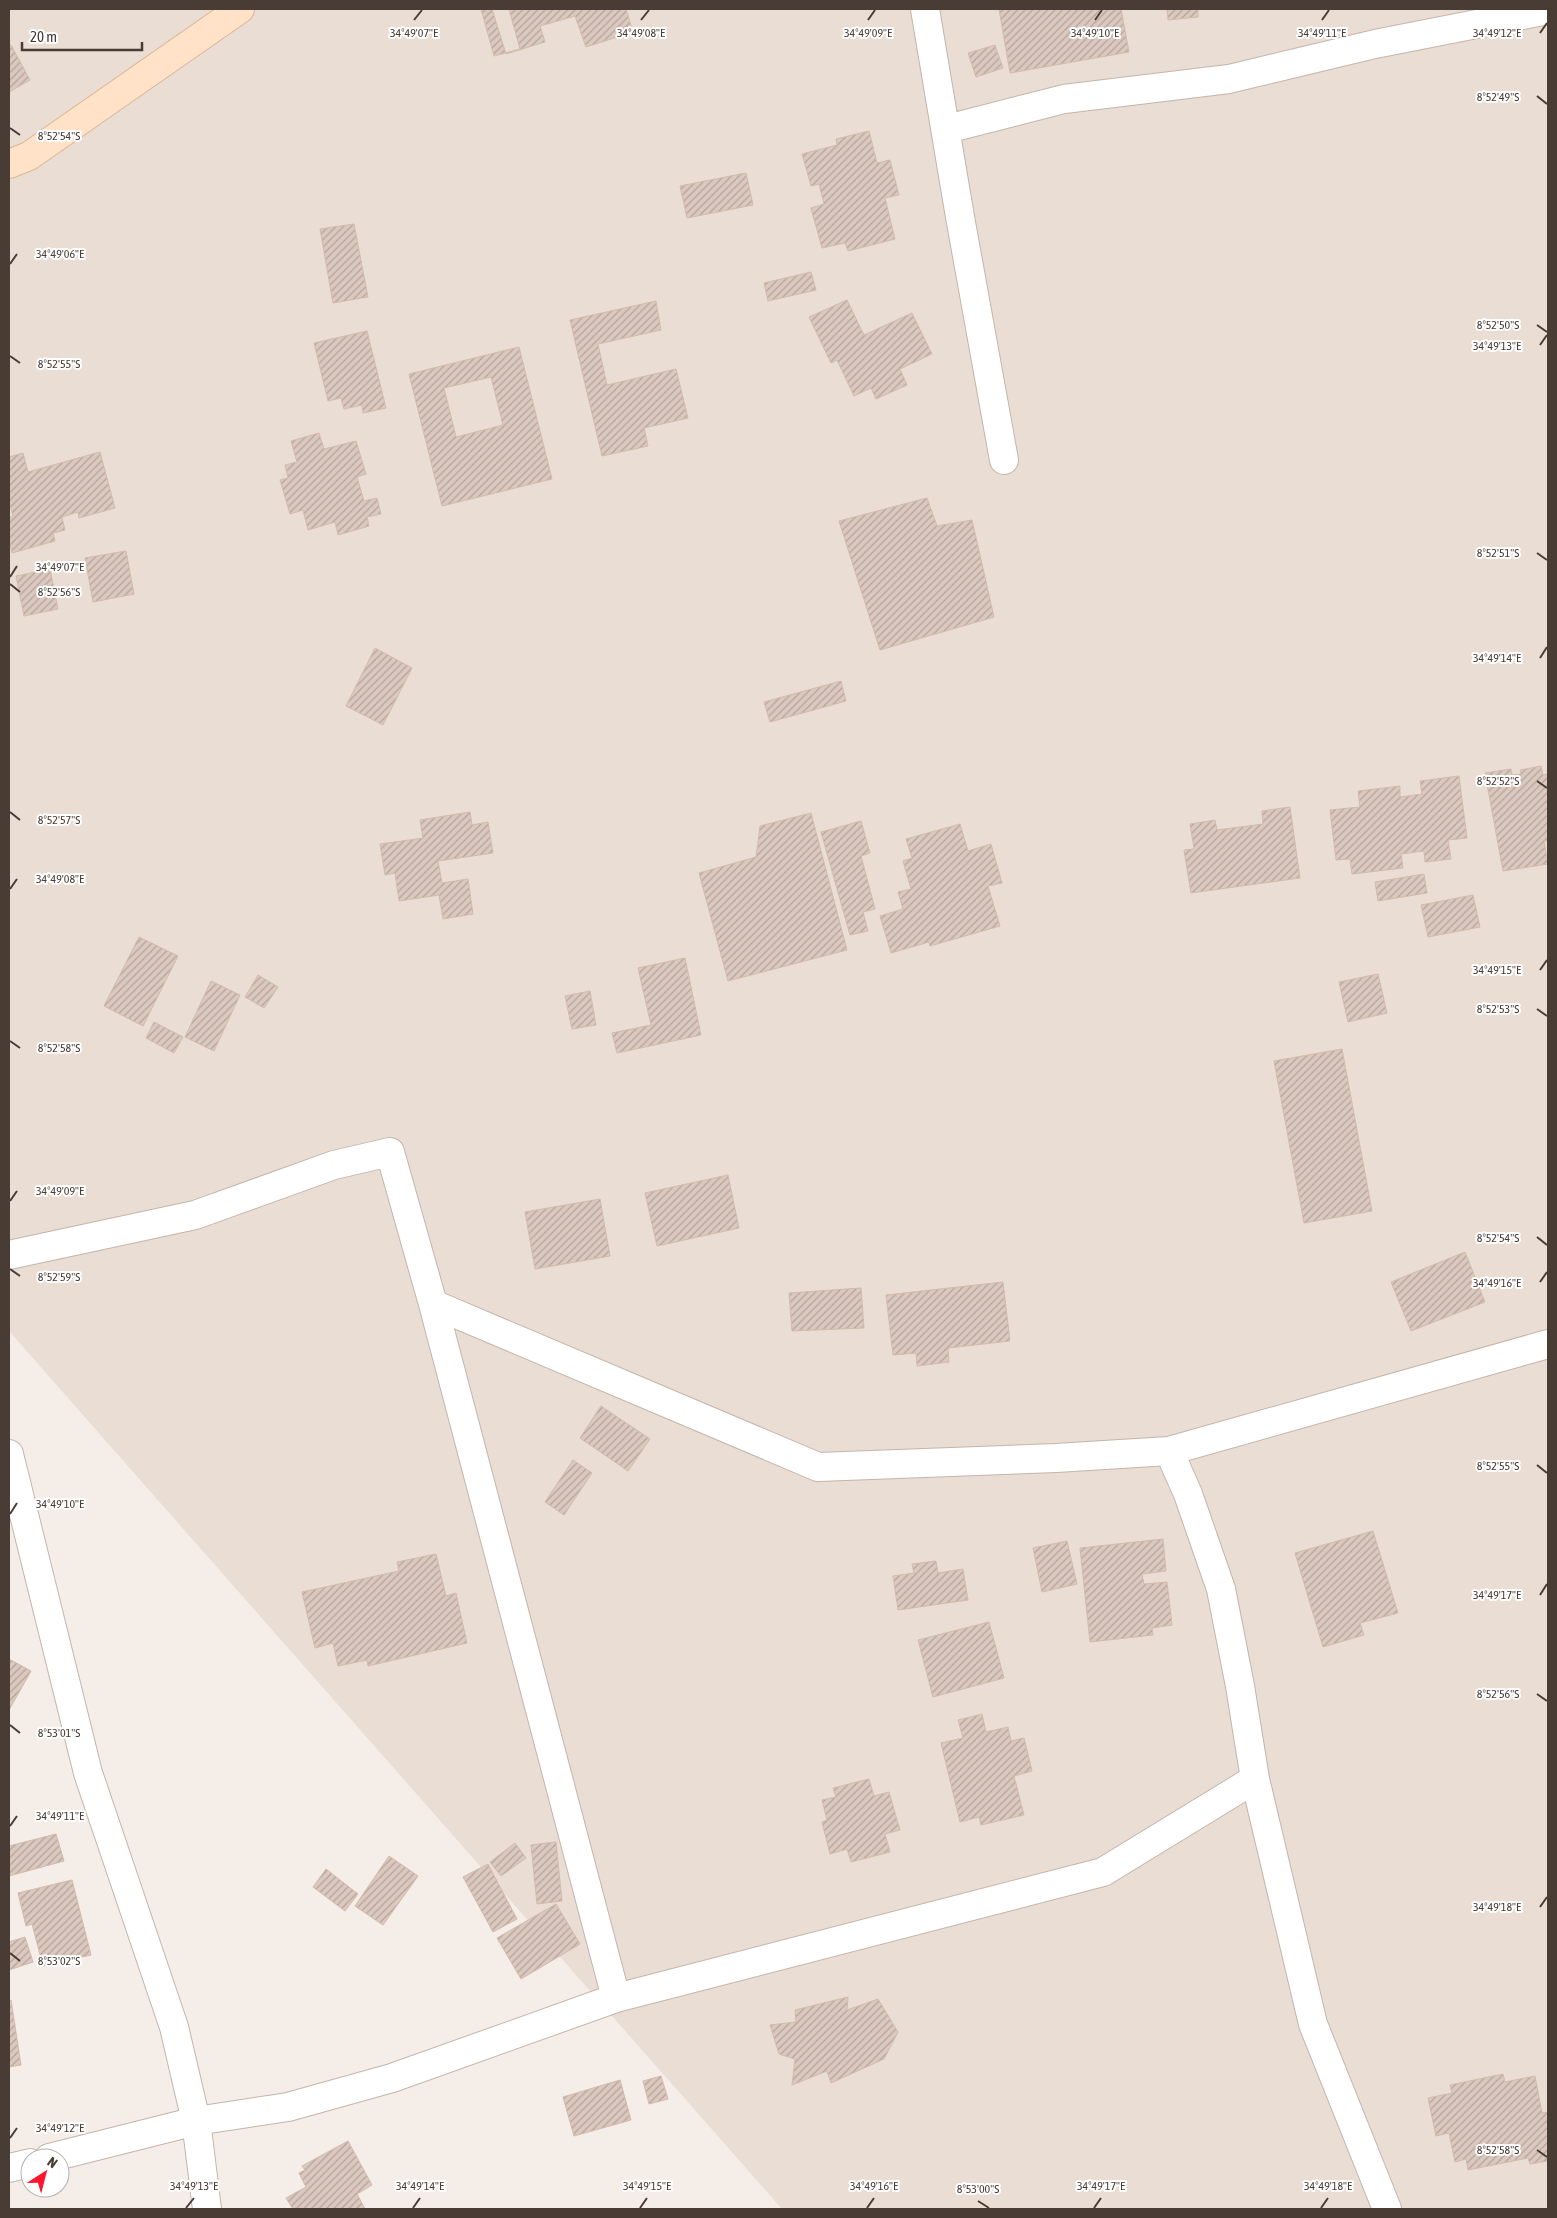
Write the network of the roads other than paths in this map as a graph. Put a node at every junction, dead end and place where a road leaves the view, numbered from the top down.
1 (240, 9) edge
2 (926, 9) edge
3 (1548, 10) edge
4 (947, 129) junction
5 (9, 164) edge
6 (1004, 460) dead end
7 (9, 1255) edge
8 (433, 1304) junction
9 (1548, 1344) edge
10 (1169, 1451) junction
11 (9, 1454) edge
12 (1255, 1778) junction
13 (616, 1998) junction
14 (196, 2121) junction
15 (70, 2153) edge
16 (208, 2209) edge
17 (1387, 2209) edge

1 - 5 street
2 - 4 street
3 - 4 street
4 - 6 street
7 - 8 street
8 - 10 street
8 - 13 street
9 - 10 street
10 - 12 street
11 - 14 street
12 - 13 street
12 - 17 street
13 - 14 street
14 - 15 street
14 - 16 street

